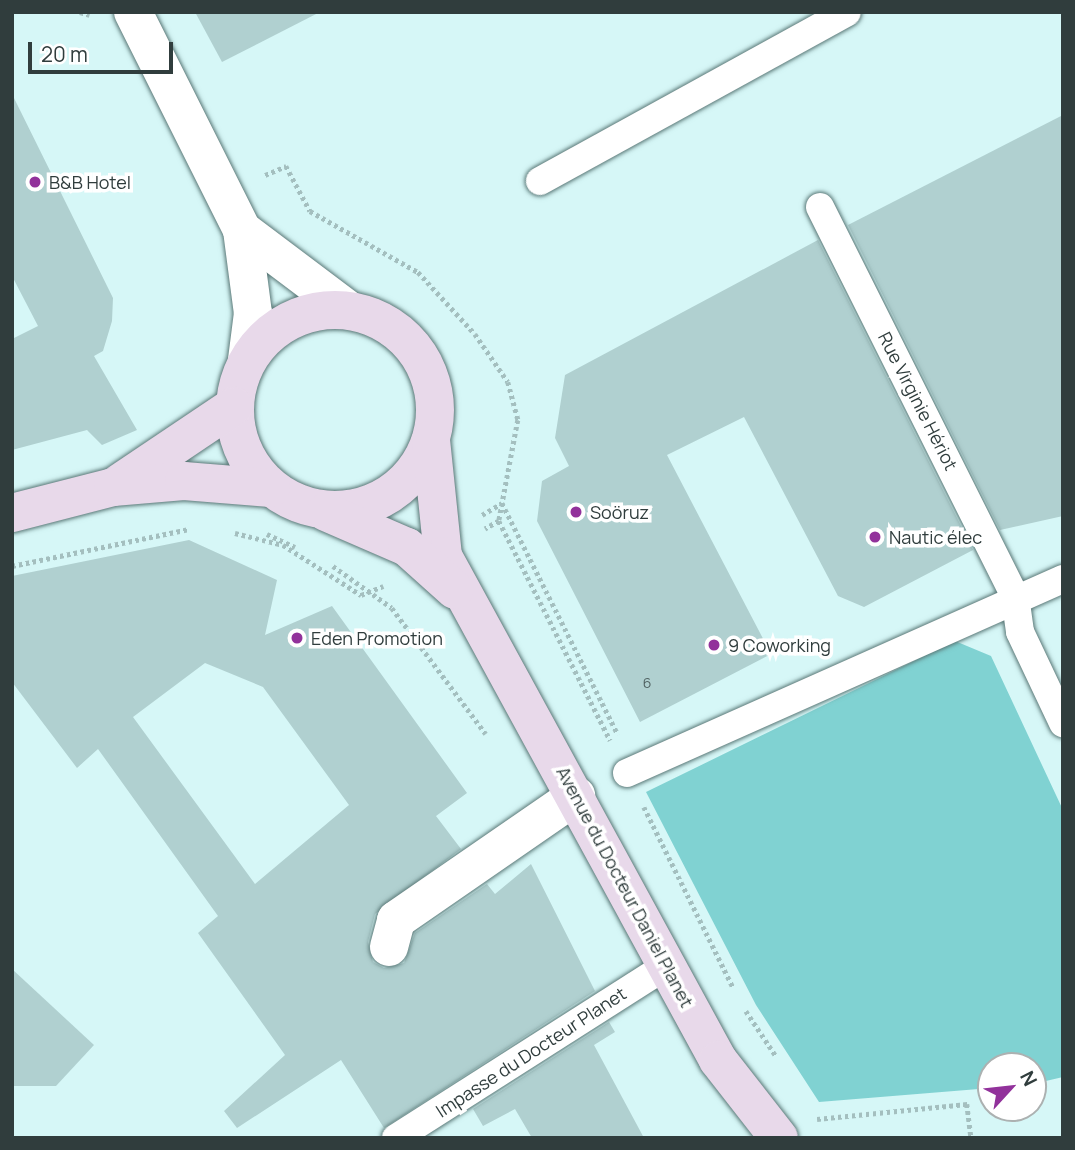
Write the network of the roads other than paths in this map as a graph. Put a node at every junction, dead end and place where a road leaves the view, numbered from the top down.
1 (134, 12) edge
2 (847, 12) edge
3 (540, 181) dead end
4 (820, 207) dead end
5 (242, 230) junction
6 (348, 310) junction
7 (247, 360) junction
8 (234, 406) junction
9 (431, 440) junction
10 (113, 487) junction
11 (271, 488) junction
12 (323, 511) junction
13 (12, 513) edge
14 (1063, 579) edge
15 (1015, 596) junction
16 (482, 629) junction
17 (1063, 723) edge
18 (627, 774) road end
19 (576, 796) junction
20 (389, 947) dead end
21 (666, 966) junction
22 (396, 1138) edge
23 (779, 1138) edge

1 - 5 street
2 - 3 lane
4 - 15 lane, Rue Virginie Hériot
5 - 6 street
5 - 7 street
6 - 7 street
6 - 9 street
7 - 8 street
8 - 10 street
8 - 11 street
9 - 12 street
9 - 16 street, Avenue du Docteur Daniel Planet
10 - 11 street
10 - 13 street
11 - 12 street
12 - 16 street, Avenue du Docteur Daniel Planet
14 - 15 lane
15 - 17 lane, Rue Virginie Hériot
15 - 18 lane
16 - 19 street, Avenue du Docteur Daniel Planet
19 - 20 street
19 - 21 street, Avenue du Docteur Daniel Planet
21 - 22 lane, Impasse du Docteur Planet
21 - 23 street, Avenue du Docteur Daniel Planet

